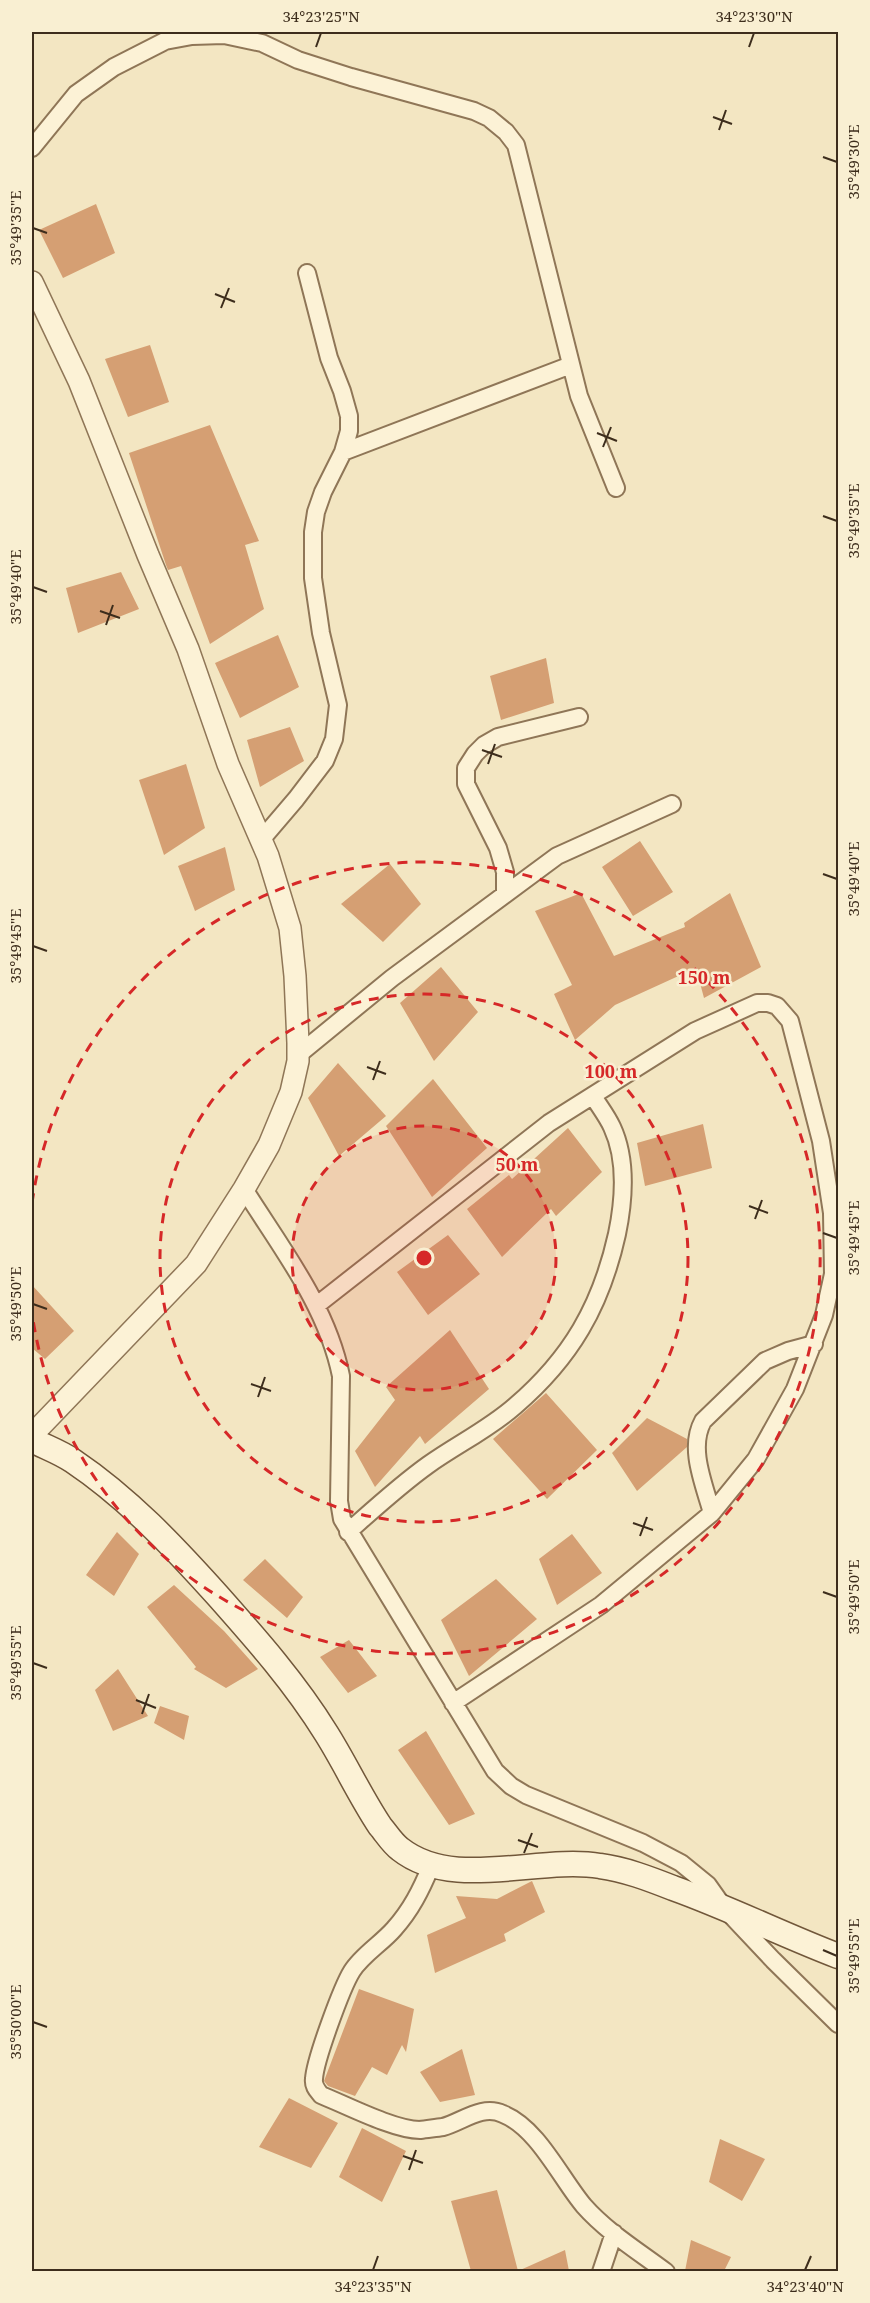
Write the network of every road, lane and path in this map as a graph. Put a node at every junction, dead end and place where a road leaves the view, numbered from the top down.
1 (32, 148) edge
2 (307, 273) dead end
3 (32, 282) edge
4 (571, 365) junction
5 (343, 452) junction
6 (616, 488) dead end
7 (579, 717) dead end
8 (672, 804) dead end
9 (261, 840) junction
10 (506, 894) junction
11 (298, 1055) junction
12 (593, 1096) junction
13 (244, 1189) junction
14 (317, 1305) junction
15 (814, 1344) junction
16 (32, 1435) edge
17 (32, 1440) edge
18 (712, 1513) junction
19 (348, 1532) junction
20 (453, 1703) junction
21 (431, 1866) junction
22 (725, 1909) junction
23 (838, 1956) edge
24 (838, 2024) edge
25 (614, 2233) junction
26 (601, 2271) edge
27 (666, 2271) edge

1 - 4 street
2 - 5 street
3 - 9 street
4 - 5 street
4 - 6 street
5 - 9 street
7 - 10 street
8 - 10 street
9 - 11 street
10 - 11 street
11 - 13 street
12 - 14 street
12 - 15 street
12 - 19 street
13 - 14 street
13 - 16 street
14 - 19 street
15 - 18 street
15 - 18 street
17 - 21 main road
18 - 20 street
19 - 20 street
20 - 22 street
21 - 22 main road
21 - 25 street
22 - 23 main road
22 - 24 street
25 - 26 street
25 - 27 street

